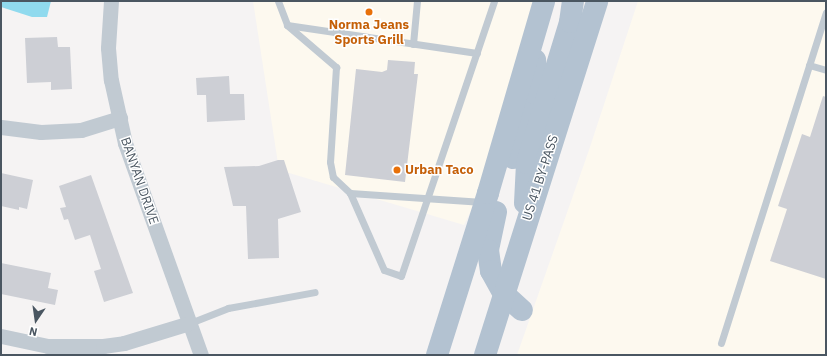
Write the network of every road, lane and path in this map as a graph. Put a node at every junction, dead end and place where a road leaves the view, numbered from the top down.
1 (111, 1) edge
2 (278, 1) edge
3 (417, 1) edge
4 (494, 1) edge
5 (544, 1) edge
6 (573, 1) edge
7 (597, 1) edge
8 (826, 12) edge
9 (287, 26) junction
10 (536, 27) junction
11 (413, 44) junction
12 (477, 53) junction
13 (809, 65) junction
14 (826, 70) edge
15 (120, 118) junction
16 (1, 127) edge
17 (350, 193) junction
18 (427, 198) junction
19 (485, 202) junction
20 (524, 228) junction
21 (315, 292) dead end
22 (504, 294) junction
23 (522, 310) dead end
24 (190, 323) junction
25 (1, 336) edge
26 (721, 343) dead end
27 (201, 355) edge
28 (422, 355) edge
29 (436, 355) edge
30 (484, 355) edge

1 - 15 street, BANYAN DRIVE
2 - 9 lane
3 - 11 lane
4 - 12 lane
5 - 10 main road
6 - 20 main road
7 - 20 main road, US 41 BY-PASS
8 - 13 lane
9 - 11 lane
9 - 17 lane
10 - 19 main road
10 - 22 main road
11 - 12 lane
12 - 18 lane
13 - 14 lane
13 - 26 lane
15 - 16 street
15 - 24 street, BANYAN DRIVE
17 - 18 lane
17 - 18 lane
18 - 19 lane
19 - 28 main road
19 - 29 main road
20 - 22 main road, US 41 BY-PASS
21 - 24 lane
22 - 23 main road
22 - 30 main road, US 41 BY-PASS
24 - 25 street
24 - 27 street, BANYAN DRIVE

